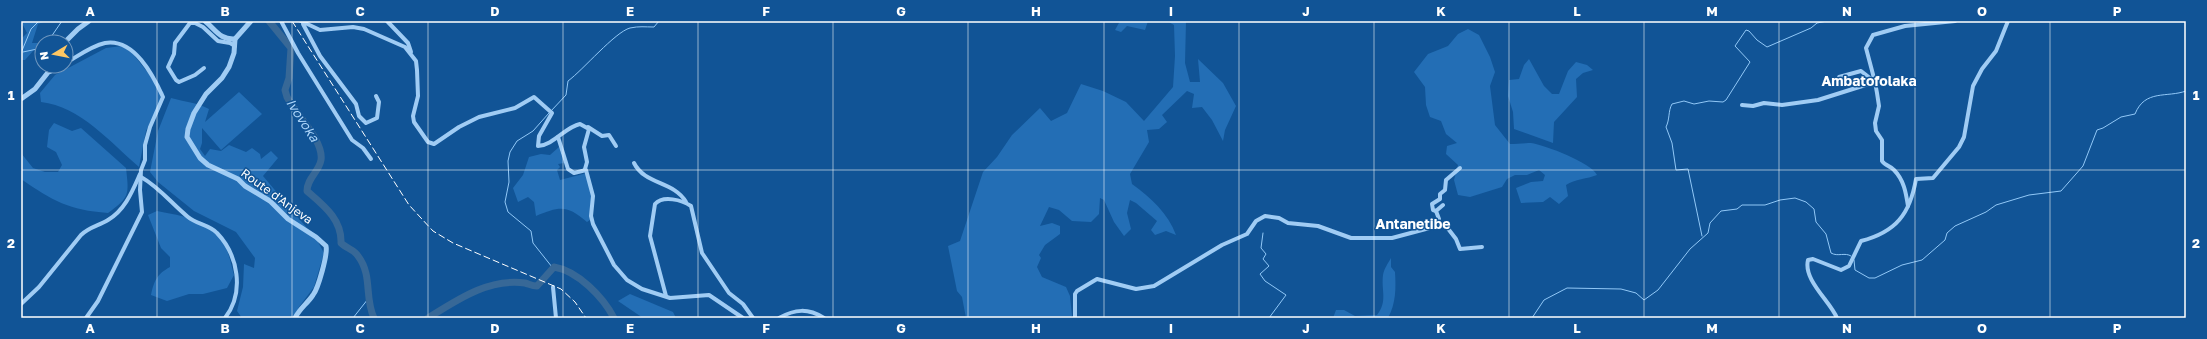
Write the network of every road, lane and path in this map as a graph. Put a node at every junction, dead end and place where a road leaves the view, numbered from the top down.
1 (89, 21) edge
2 (204, 21) edge
3 (251, 21) edge
4 (281, 21) edge
5 (387, 21) edge
6 (1955, 21) edge
7 (2008, 21) edge
8 (302, 22) edge
9 (73, 34) edge
10 (235, 39) junction
11 (235, 46) junction
12 (412, 54) junction
13 (74, 58) edge
14 (204, 68) dead end
15 (48, 74) edge
16 (1839, 76) dead end
17 (1875, 82) junction
18 (376, 96) dead end
19 (21, 99) edge
20 (1742, 105) dead end
21 (587, 127) junction
22 (558, 137) junction
23 (616, 146) dead end
24 (371, 159) dead end
25 (634, 163) dead end
26 (1460, 168) dead end
27 (584, 169) junction
28 (141, 170) junction
29 (141, 177) junction
30 (686, 202) junction
31 (1442, 205) dead end
32 (1908, 206) junction
33 (1436, 211) junction
34 (1437, 226) junction
35 (1482, 247) dead end
36 (553, 287) dead end
37 (666, 296) junction
38 (21, 304) edge
39 (86, 318) edge
40 (225, 318) edge
41 (295, 318) edge
42 (556, 318) edge
43 (743, 318) edge
44 (753, 318) edge
45 (779, 318) edge
46 (824, 318) edge
47 (1075, 318) edge
48 (1837, 318) edge

1 - 9 street
2 - 10 street
3 - 10 street
4 - 24 street
5 - 12 street
6 - 17 street
7 - 32 street
8 - 12 street
8 - 18 street
10 - 11 street, Route d'Anjeva
11 - 14 street
11 - 41 street, Route d'Anjeva
12 - 22 street
13 - 28 street
15 - 19 street
16 - 17 street
17 - 20 street
17 - 32 street
21 - 22 street
21 - 23 street
21 - 27 street
22 - 27 street
25 - 30 street
26 - 33 street
27 - 37 street
28 - 29 street
28 - 38 street
29 - 39 street
29 - 40 street
30 - 37 street
30 - 44 street
31 - 33 street
32 - 48 street
33 - 34 street
34 - 35 street
34 - 47 street
36 - 42 street
37 - 43 street
45 - 46 street

